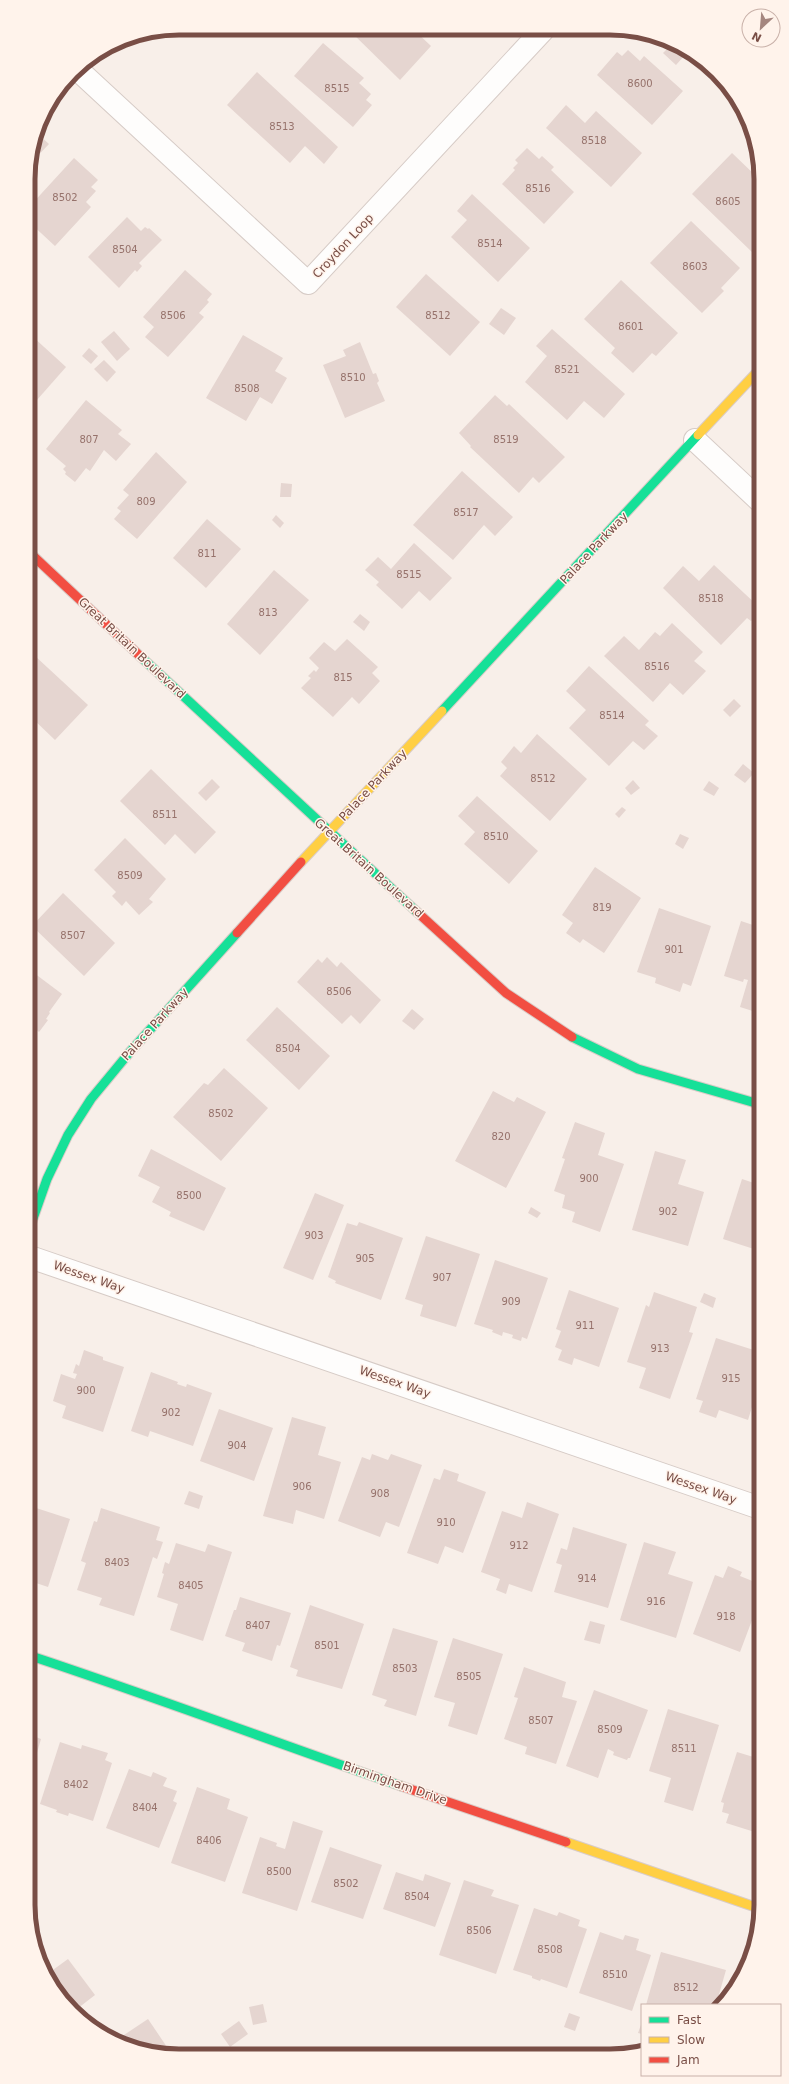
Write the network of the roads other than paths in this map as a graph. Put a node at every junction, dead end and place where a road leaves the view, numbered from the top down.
1 (538, 35) edge
2 (81, 73) edge
3 (754, 375) edge
4 (695, 440) junction
5 (754, 495) edge
6 (35, 563) edge
7 (329, 832) junction
8 (754, 1102) edge
9 (35, 1213) edge
10 (35, 1259) edge
11 (754, 1506) edge
12 (35, 1658) edge
13 (754, 1907) edge

1 - 2 street, Croydon Loop
3 - 4 street, Palace Parkway
4 - 5 street
4 - 7 street, Palace Parkway
6 - 7 street, Great Britain Boulevard
7 - 8 street, Great Britain Boulevard
7 - 9 street, Palace Parkway
10 - 11 street, Wessex Way
12 - 13 street, Birmingham Drive

